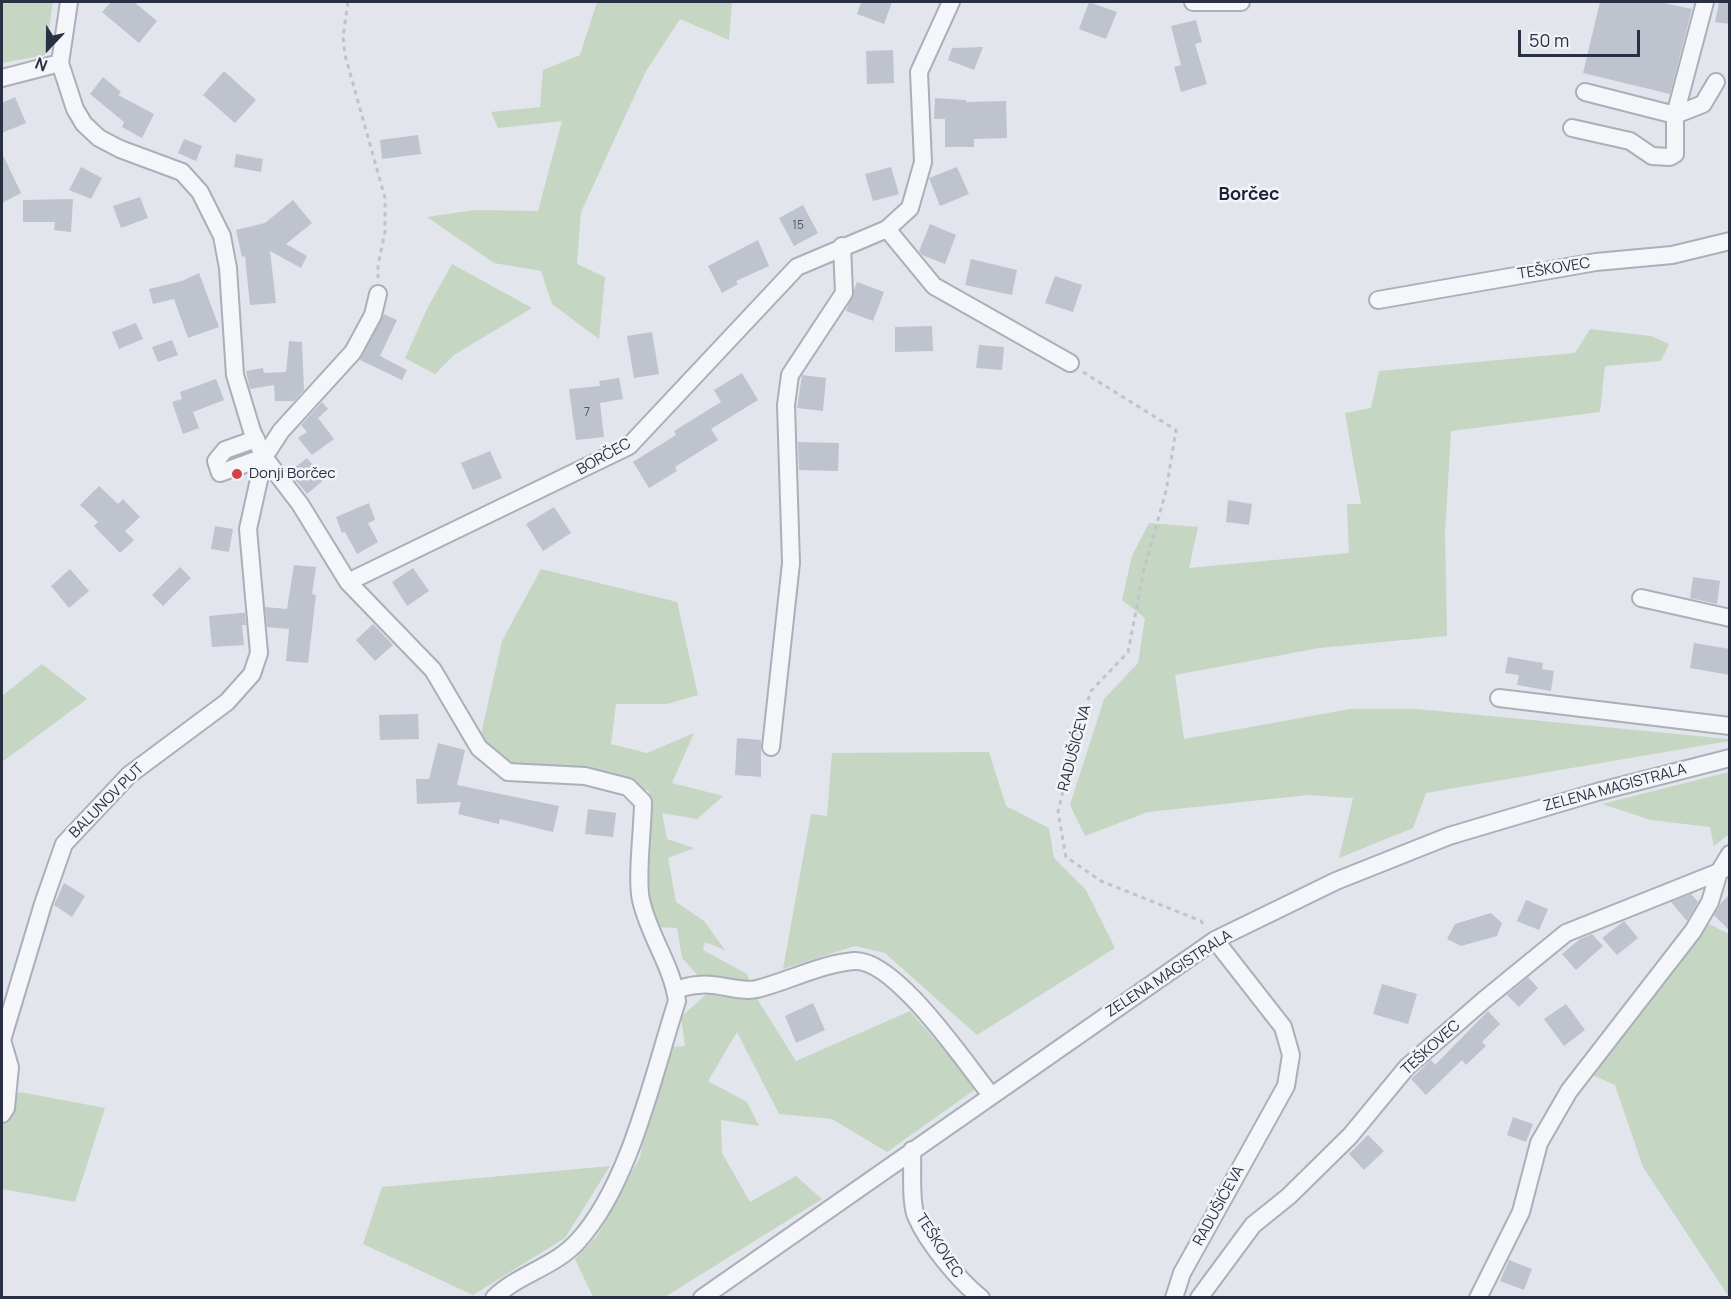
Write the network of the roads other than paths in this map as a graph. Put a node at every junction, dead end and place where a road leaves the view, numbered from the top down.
1 (69, 2) edge
2 (951, 2) edge
3 (1193, 2) edge
4 (1241, 2) edge
5 (1706, 2) edge
6 (60, 63) junction
7 (2, 78) edge
8 (1716, 82) dead end
9 (1585, 92) dead end
10 (1675, 115) junction
11 (1572, 128) dead end
12 (887, 229) junction
13 (1730, 242) edge
14 (842, 246) junction
15 (378, 294) road end
16 (1378, 300) dead end
17 (1070, 363) road end
18 (256, 439) junction
19 (264, 457) junction
20 (348, 582) junction
21 (1641, 598) dead end
22 (1730, 618) edge
23 (1498, 698) dead end
24 (1730, 726) edge
25 (771, 747) dead end
26 (1730, 758) edge
27 (1730, 854) edge
28 (1724, 869) edge
29 (1215, 940) junction
30 (675, 990) junction
31 (991, 1095) junction
32 (2, 1114) edge
33 (912, 1150) junction
34 (494, 1298) edge
35 (702, 1298) edge
36 (981, 1298) edge
37 (1174, 1298) edge
38 (1199, 1298) edge
39 (1478, 1298) edge

1 - 6 street
2 - 12 street, BORČEC
3 - 4 street
5 - 10 street
6 - 7 street
6 - 18 street
8 - 10 street
9 - 10 street
10 - 11 street
12 - 14 street, BORČEC
12 - 17 street
13 - 16 street, TEŠKOVEC
14 - 20 street, BORČEC
14 - 25 street
15 - 19 street
18 - 19 street
18 - 19 street
19 - 20 street
19 - 32 street, BALUNOV PUT
20 - 30 street
21 - 22 street
23 - 24 street
26 - 29 street, ZELENA MAGISTRALA
27 - 28 street
28 - 38 street, TEŠKOVEC
28 - 39 street
29 - 31 street, ZELENA MAGISTRALA
29 - 37 street, RADUŠIĆEVA
30 - 31 street
30 - 34 street
31 - 33 street, ZELENA MAGISTRALA
33 - 35 street, ZELENA MAGISTRALA
33 - 36 street, TEŠKOVEC

